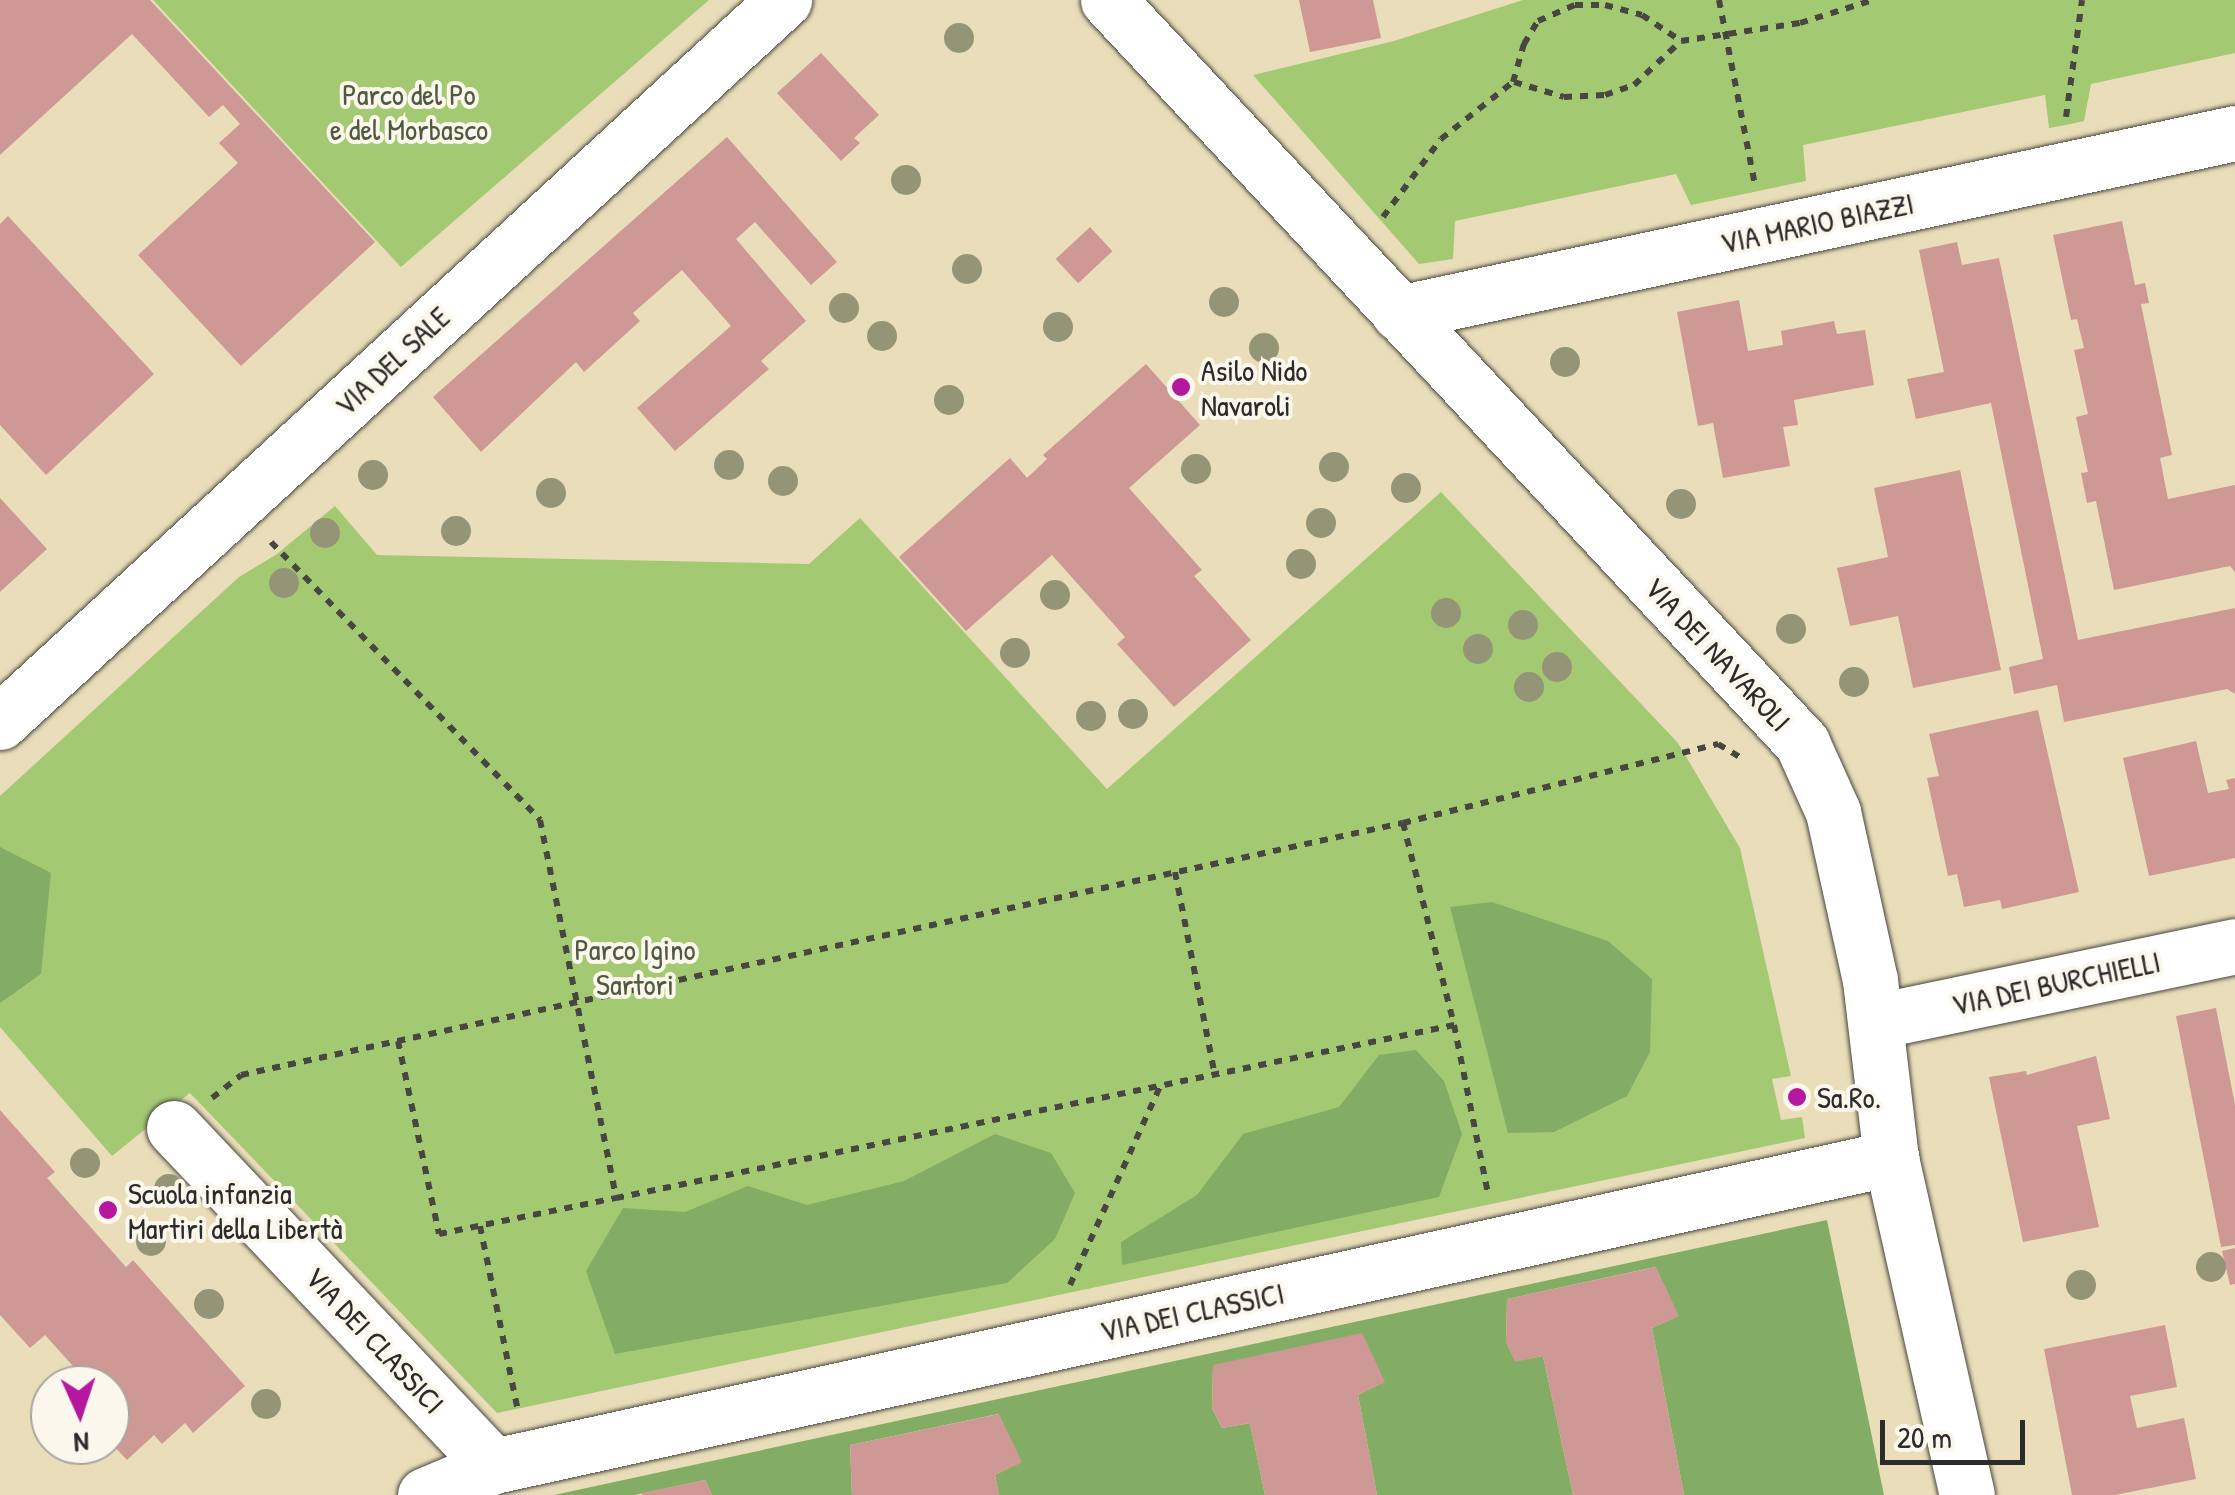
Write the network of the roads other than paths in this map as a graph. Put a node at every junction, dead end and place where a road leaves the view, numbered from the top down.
1 (784, 0) edge
2 (1108, 0) edge
3 (2235, 133) edge
4 (1387, 298) junction
5 (0, 722) edge
6 (2235, 946) edge
7 (1876, 1021) junction
8 (174, 1128) road end
9 (1891, 1158) junction
10 (511, 1462) junction
11 (425, 1495) edge
12 (1967, 1495) edge

1 - 5 street, VIA DEL SALE
2 - 4 street, VIA DEI NAVAROLI
3 - 4 street, VIA MARIO BIAZZI
4 - 7 street, VIA DEI NAVAROLI
6 - 7 street, VIA DEI BURCHIELLI
7 - 9 street, VIA DEI NAVAROLI
8 - 10 street, VIA DEI CLASSICI
9 - 10 street, VIA DEI CLASSICI
9 - 12 street, VIA DEI NAVAROLI
10 - 11 street, VIA DEI CLASSICI

